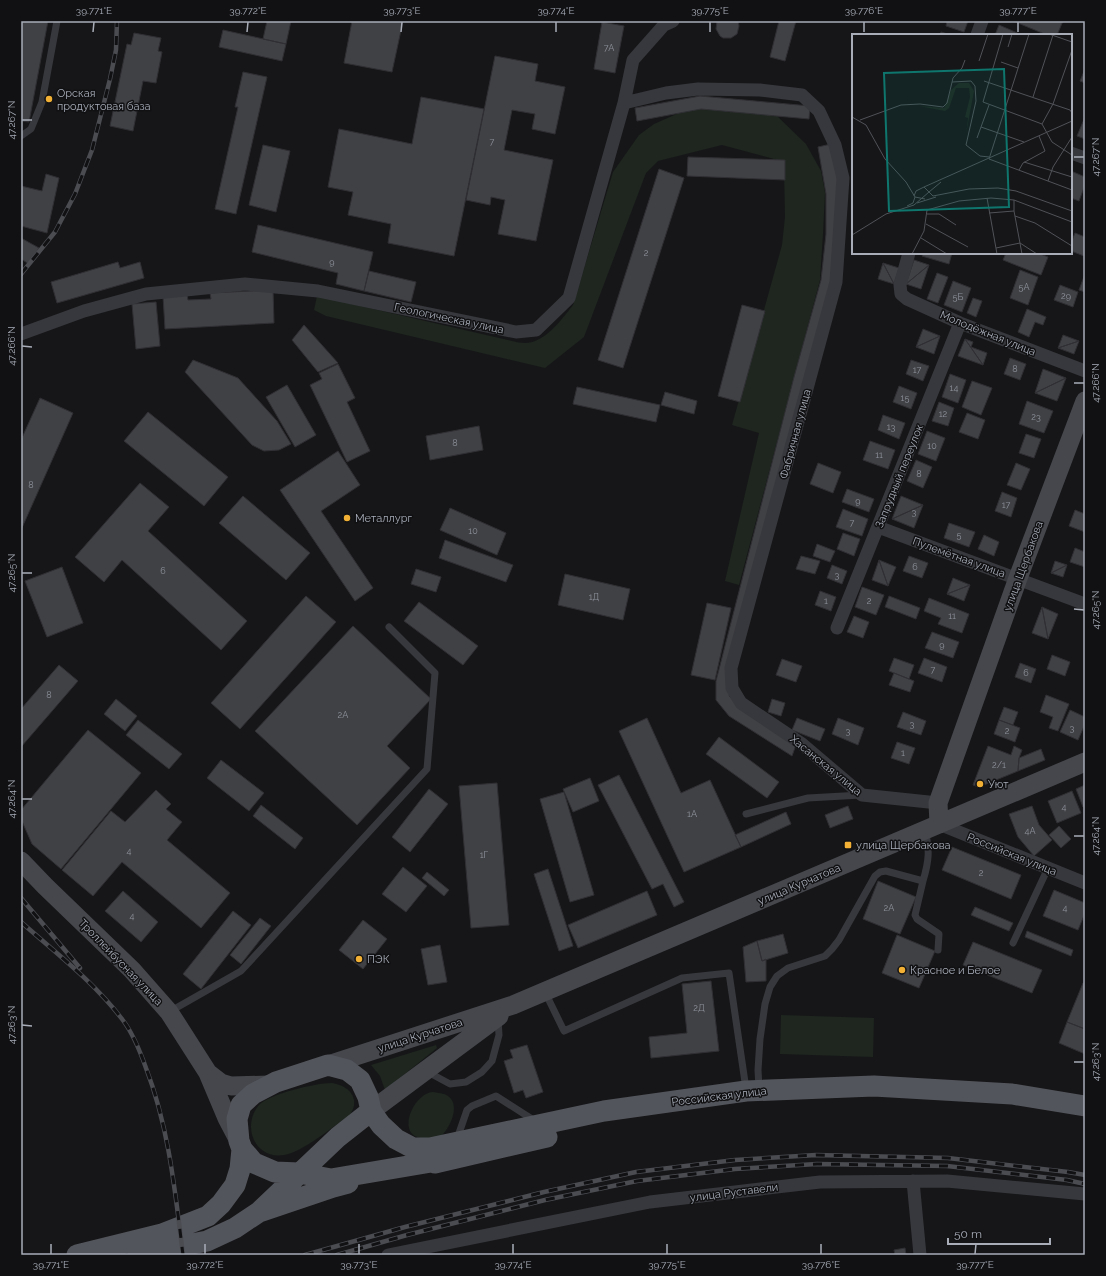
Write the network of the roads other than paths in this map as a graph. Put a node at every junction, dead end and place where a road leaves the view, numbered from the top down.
1 (57, 21) edge
2 (673, 21) edge
3 (982, 21) edge
4 (977, 34) edge
5 (624, 102) junction
6 (21, 136) edge
7 (1072, 153) edge
8 (1085, 158) edge
9 (909, 254) edge
10 (960, 323) junction
11 (21, 334) edge
12 (1085, 371) edge
13 (1085, 400) edge
14 (878, 527) junction
15 (1018, 578) junction
16 (1085, 604) edge
17 (389, 628) dead end
18 (837, 628) dead end
19 (732, 688) joint
20 (1085, 762) edge
21 (862, 796) junction
22 (938, 803) junction
23 (746, 814) dead end
24 (932, 827) junction
25 (21, 861) edge
26 (1048, 868) junction
27 (924, 881) junction
28 (1085, 883) edge
29 (1013, 943) dead end
30 (938, 950) dead end
31 (544, 992) junction
32 (513, 1005) junction
33 (169, 1012) junction
34 (497, 1016) junction
35 (328, 1065) junction
36 (424, 1070) junction
37 (208, 1073) junction
38 (269, 1085) junction
39 (753, 1091) junction
40 (1085, 1106) edge
41 (371, 1111) junction
42 (1085, 1118) edge
43 (541, 1124) junction
44 (241, 1145) junction
45 (452, 1151) junction
46 (299, 1173) junction
47 (913, 1181) junction
48 (1085, 1194) edge
49 (259, 1212) junction
50 (164, 1242) junction
51 (77, 1255) edge
52 (138, 1255) edge
53 (388, 1255) edge
54 (920, 1255) edge

1 - 6 lane
2 - 5 street, Геологическая улица
3 - 4 street
5 - 11 street, Геологическая улица
5 - 19 street, Фабричная улица
7 - 8 street
9 - 10 street, Молодёжная улица
10 - 12 street, Молодёжная улица
10 - 14 street, Запрудный переулок
13 - 15 street, улица Щербакова
14 - 15 street, Пулемётная улица
14 - 18 street, Запрудный переулок
15 - 16 street, Пулемётная улица
15 - 22 street, улица Щербакова
17 - 33 lane
19 - 21 street, Хасанская улица
20 - 24 street, улица Курчатова
21 - 22 street, Хасанская улица
21 - 23 lane
22 - 24 street, улица Щербакова
24 - 26 street, Российская улица
24 - 27 lane
24 - 31 street, улица Курчатова
25 - 33 street, Троллейбусная улица
26 - 28 street, Российская улица
26 - 29 lane
27 - 30 lane
27 - 39 lane
31 - 32 street, улица Курчатова
31 - 39 lane
32 - 34 street, улица Курчатова
32 - 35 street, улица Курчатова
33 - 37 street, Троллейбусная улица
34 - 36 street, улица Курчатова
34 - 36 lane
35 - 38 main road
35 - 41 main road
36 - 41 street, улица Курчатова
37 - 38 street, Троллейбусная улица
37 - 44 street, Троллейбусная улица
38 - 44 main road
39 - 40 main road, Российская улица
39 - 43 main road, Российская улица
41 - 45 main road, Российская улица
41 - 46 main road
42 - 45 main road, Российская улица
43 - 45 main road, Российская улица
43 - 45 lane
44 - 46 main road
44 - 50 main road
45 - 46 main road
45 - 49 main road
46 - 49 main road
47 - 48 street, улица Руставели
47 - 53 street, улица Руставели
47 - 54 street
49 - 50 main road
50 - 51 main road
50 - 52 main road

